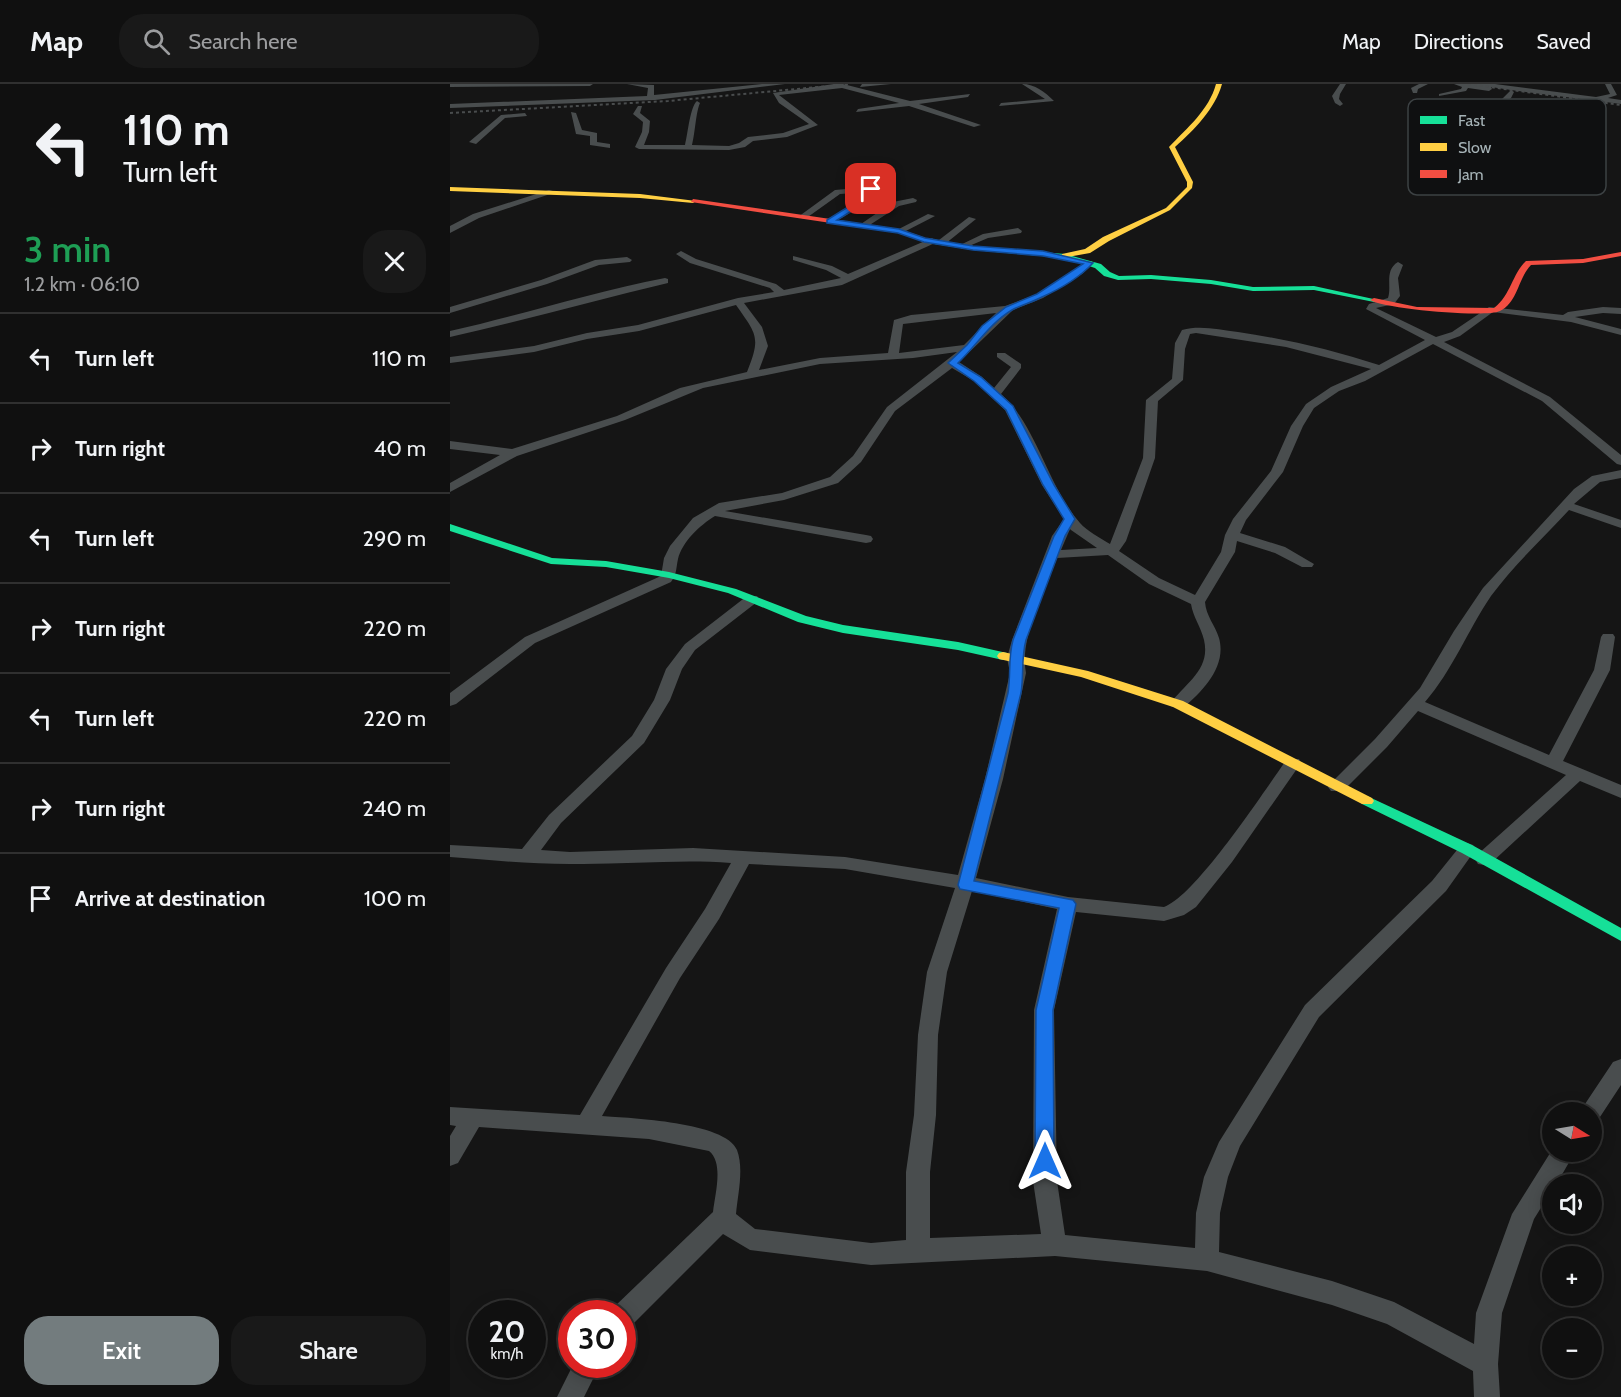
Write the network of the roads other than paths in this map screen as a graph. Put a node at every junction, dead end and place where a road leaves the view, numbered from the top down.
1 (590, 84) edge
2 (630, 84) edge
3 (782, 84) edge
4 (888, 84) edge
5 (1025, 84) edge
6 (1219, 84) edge
7 (1343, 84) edge
8 (1425, 84) edge
9 (1457, 84) edge
10 (1479, 84) edge
11 (1608, 84) edge
12 (765, 85) edge
13 (1466, 85) edge
14 (450, 86) edge
15 (841, 86) edge
16 (946, 89) dead end
17 (1415, 92) dead end
18 (1511, 92) junction
19 (459, 93) dead end
20 (1441, 94) dead end
21 (671, 96) junction
22 (968, 96) dead end
23 (470, 97) dead end
24 (655, 98) junction
25 (888, 99) junction
26 (1506, 99) edge
27 (1550, 99) edge
28 (1575, 99) edge
29 (1597, 99) edge
30 (707, 102) dead end
31 (1606, 102) edge
32 (1621, 102) edge
33 (908, 103) junction
34 (1340, 104) dead end
35 (492, 105) junction
36 (1001, 105) dead end
37 (450, 106) edge
38 (858, 111) dead end
39 (574, 113) dead end
40 (532, 115) dead end
41 (976, 125) dead end
42 (473, 142) dead end
43 (607, 146) dead end
44 (688, 148) junction
45 (450, 189) edge
46 (552, 192) junction
47 (913, 200) dead end
48 (931, 216) dead end
49 (802, 217) junction
50 (972, 219) dead end
51 (830, 221) junction
52 (862, 226) junction
53 (450, 230) edge
54 (899, 231) junction
55 (1018, 231) dead end
56 (937, 241) junction
57 (962, 246) junction
58 (681, 254) dead end
59 (1621, 254) edge
60 (1065, 256) junction
61 (796, 258) dead end
62 (627, 260) dead end
63 (1089, 263) junction
64 (1398, 265) dead end
65 (848, 278) junction
66 (664, 281) dead end
67 (782, 292) junction
68 (738, 301) junction
69 (1389, 302) junction
70 (1009, 309) junction
71 (450, 310) edge
72 (1492, 310) junction
73 (1621, 311) edge
74 (1558, 317) junction
75 (1621, 332) edge
76 (450, 334) edge
77 (1435, 341) junction
78 (970, 346) junction
79 (1001, 355) dead end
80 (893, 356) junction
81 (450, 360) edge
82 (952, 363) junction
83 (1381, 369) junction
84 (752, 374) junction
85 (994, 395) junction
86 (450, 445) edge
87 (513, 453) junction
88 (1617, 459) edge
89 (1616, 474) edge
90 (450, 488) edge
91 (1566, 505) junction
92 (712, 512) junction
93 (1070, 519) junction
94 (1621, 524) edge
95 (450, 527) edge
96 (1232, 535) junction
97 (866, 539) dead end
98 (1112, 550) junction
99 (1053, 554) junction
100 (1307, 564) dead end
101 (669, 575) junction
102 (752, 599) junction
103 (1198, 602) junction
104 (1608, 637) dead end
105 (1015, 658) junction
106 (450, 701) edge
107 (1178, 704) junction
108 (1416, 704) junction
109 (1552, 763) junction
110 (1293, 764) junction
111 (1578, 774) junction
112 (1337, 786) junction
113 (1621, 792) edge
114 (450, 851) edge
115 (1475, 854) junction
116 (526, 856) junction
117 (743, 858) junction
118 (965, 885) junction
119 (1068, 904) junction
120 (1621, 935) edge
121 (1621, 1068) edge
122 (1598, 1102) edge
123 (450, 1116) edge
124 (474, 1116) junction
125 (587, 1123) junction
126 (450, 1156) edge
127 (1558, 1162) edge
128 (724, 1216) junction
129 (1055, 1245) junction
130 (918, 1250) junction
131 (1207, 1260) junction
132 (636, 1303) edge
133 (1485, 1364) junction
134 (580, 1378) edge
135 (570, 1397) edge
136 (1486, 1397) edge

1 - 14 street
2 - 24 street
3 - 12 street
4 - 15 street
5 - 36 street
6 - 60 street
7 - 34 street
8 - 17 street
9 - 13 street
10 - 28 street
11 - 29 street
12 - 21 street
13 - 18 street
13 - 20 street
14 - 19 street
15 - 25 street
15 - 44 street
16 - 25 street
18 - 26 street
18 - 27 street
21 - 24 street
21 - 44 street
22 - 33 street
23 - 35 street
24 - 35 street
25 - 33 street
30 - 44 street
31 - 32 street
33 - 38 street
33 - 41 street
35 - 37 street
39 - 43 street
40 - 42 street
45 - 46 street
46 - 49 street
46 - 53 street
47 - 52 street
48 - 54 street
49 - 51 street
49 - 51 street
50 - 56 street
51 - 52 street
52 - 54 street
54 - 56 street
55 - 57 street
56 - 57 street
56 - 65 street
57 - 60 street
58 - 67 street
59 - 72 street
60 - 63 street
61 - 65 street
62 - 71 street
63 - 69 street
63 - 70 street
64 - 69 street
65 - 67 street
66 - 76 street
67 - 68 street
68 - 81 street
68 - 84 street
69 - 72 street
69 - 77 street
70 - 78 street
70 - 80 street
72 - 74 street
72 - 77 street
73 - 74 street
74 - 75 street
77 - 83 street
77 - 88 street
78 - 80 street
78 - 82 street
79 - 85 street
80 - 84 street
82 - 85 street
82 - 92 street
83 - 96 street
83 - 98 street
84 - 87 street
85 - 93 street
86 - 87 street
87 - 90 street
88 - 89 street
89 - 91 street
91 - 94 street
91 - 108 street
92 - 97 street
92 - 101 street
93 - 98 street
93 - 99 street
95 - 101 street
96 - 100 street
96 - 103 street
98 - 99 street
98 - 103 street
99 - 105 street
101 - 102 street
101 - 106 street
102 - 105 street
102 - 116 street
103 - 107 street
104 - 109 street
105 - 107 street
105 - 118 street
107 - 110 street
108 - 109 street
108 - 112 street
109 - 111 street
110 - 112 street
110 - 119 street
111 - 113 street
111 - 115 street
112 - 115 street
114 - 116 street
115 - 120 street
115 - 131 street
116 - 117 street
117 - 118 street
117 - 125 street
118 - 119 street
118 - 130 street
119 - 129 street
121 - 122 street
123 - 124 street
124 - 125 street
124 - 126 street
125 - 128 street
127 - 133 street
128 - 130 street
128 - 132 street
129 - 130 street
129 - 131 street
131 - 133 street
133 - 136 street
134 - 135 street

